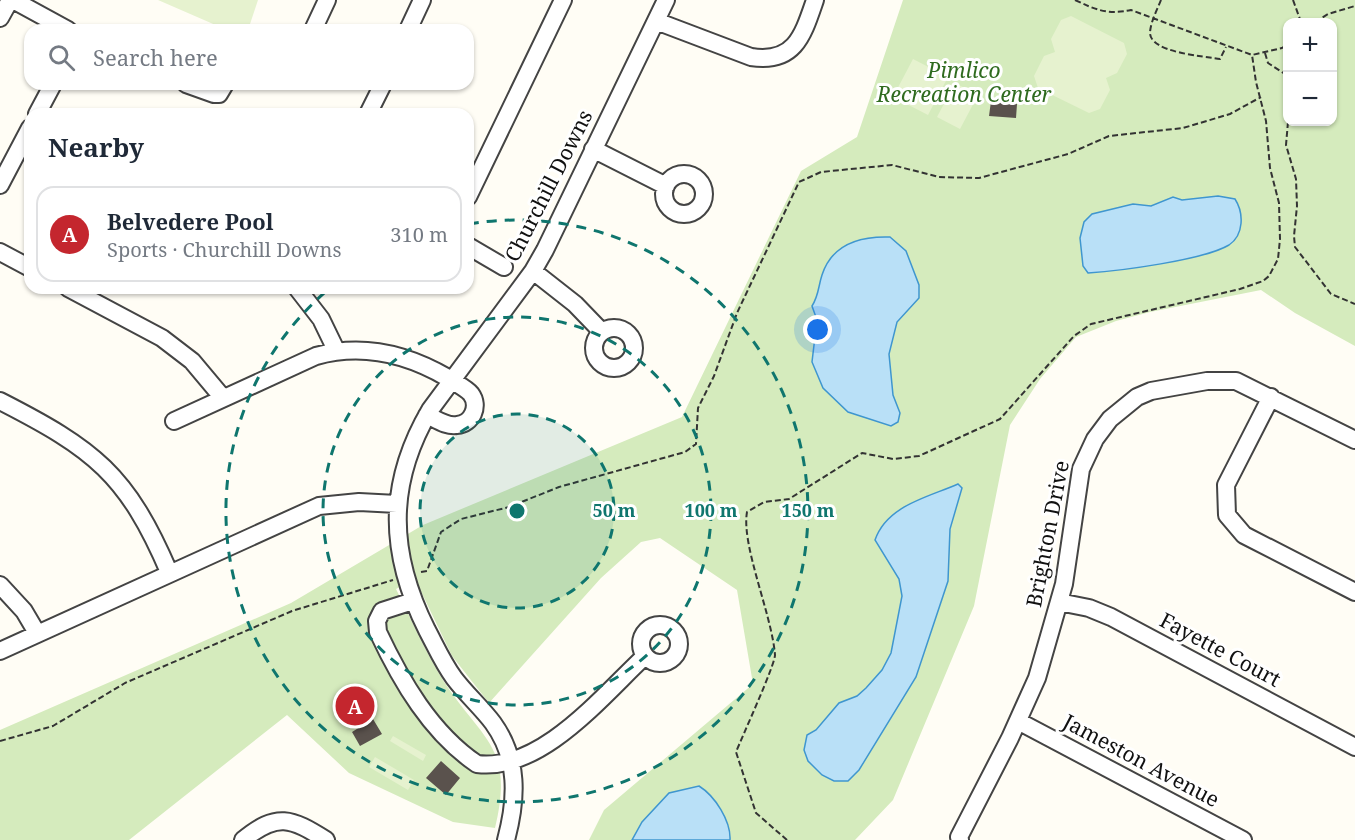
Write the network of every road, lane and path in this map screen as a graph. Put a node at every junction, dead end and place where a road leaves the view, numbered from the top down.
1 (11, 0) edge
2 (327, 0) edge
3 (422, 0) edge
4 (563, 0) edge
5 (666, 0) edge
6 (815, 0) edge
7 (1076, 0) edge
8 (1161, 0) edge
9 (1293, 0) edge
10 (1355, 6) edge
11 (0, 18) edge
12 (1300, 18) edge
13 (1322, 18) edge
14 (1153, 19) junction
15 (656, 21) junction
16 (57, 24) edge
17 (316, 24) edge
18 (411, 24) edge
19 (1227, 46) junction
20 (1283, 46) edge
21 (1265, 53) junction
22 (1252, 55) junction
23 (1283, 73) edge
24 (50, 90) edge
25 (203, 90) edge
26 (221, 90) edge
27 (380, 90) edge
28 (1261, 97) junction
29 (41, 108) edge
30 (371, 108) edge
31 (1288, 126) edge
32 (24, 139) edge
33 (593, 149) junction
34 (0, 185) edge
35 (474, 185) edge
36 (666, 186) dead end
37 (474, 250) edge
38 (0, 252) edge
39 (24, 265) edge
40 (504, 267) dead end
41 (533, 272) junction
42 (79, 294) edge
43 (302, 294) edge
44 (1355, 304) edge
45 (602, 332) dead end
46 (336, 350) junction
47 (452, 380) junction
48 (1271, 397) junction
49 (223, 398) junction
50 (0, 401) edge
51 (427, 415) junction
52 (174, 421) dead end
53 (1355, 440) edge
54 (397, 504) junction
55 (169, 572) junction
56 (405, 576) junction
57 (0, 585) edge
58 (1355, 592) edge
59 (413, 601) junction
60 (1059, 602) junction
61 (37, 633) junction
62 (0, 651) edge
63 (645, 656) dead end
64 (1018, 722) junction
65 (0, 741) edge
66 (1355, 747) edge
67 (510, 761) junction
68 (787, 838) edge
69 (243, 840) edge
70 (326, 840) edge
71 (506, 840) edge
72 (960, 840) edge
73 (1243, 840) edge

1 - 11 street
1 - 16 street
2 - 17 street
3 - 18 street
4 - 35 street
5 - 15 street, Churchill Downs
6 - 15 street
7 - 14 path
8 - 14 path
9 - 12 path
10 - 13 path
14 - 19 path
14 - 19 path
15 - 33 street, Churchill Downs
19 - 22 path
20 - 21 path
21 - 22 path
21 - 23 path
22 - 28 path
24 - 29 street
25 - 26 street
27 - 30 street
28 - 56 path
28 - 68 path
31 - 44 path
32 - 34 street
33 - 36 street
33 - 41 street, Churchill Downs
37 - 40 street
38 - 39 street
41 - 45 street
41 - 47 street, Churchill Downs
42 - 49 street
43 - 46 street
46 - 47 street
46 - 49 street
47 - 51 street, Churchill Downs
47 - 51 street
48 - 53 street, Brighton Drive
48 - 58 street
48 - 60 street, Brighton Drive
49 - 52 street
50 - 55 street
51 - 54 street, Churchill Downs
54 - 55 street
54 - 56 street, Churchill Downs
55 - 61 street
56 - 59 street, Churchill Downs
56 - 65 path
57 - 61 street
59 - 67 street, Churchill Downs
59 - 67 street
60 - 64 street, Brighton Drive
60 - 66 street, Fayette Court
61 - 62 street
63 - 67 street
64 - 72 street, Brighton Drive
64 - 73 street, Jameston Avenue
67 - 71 street, Churchill Downs
69 - 70 street

